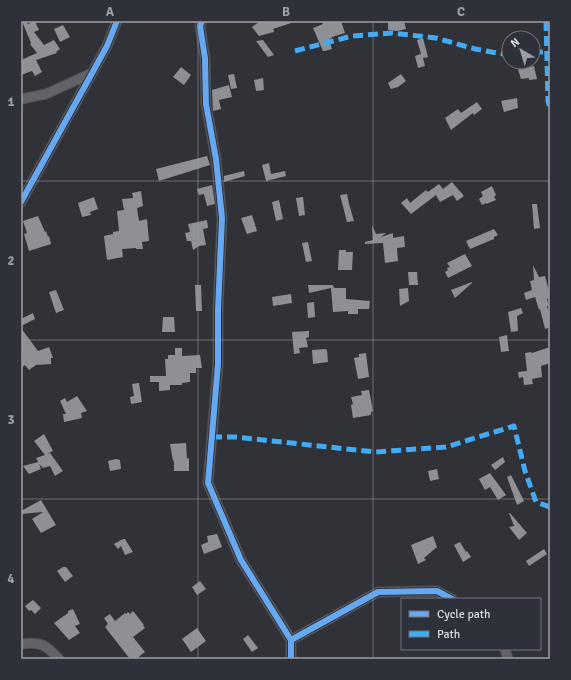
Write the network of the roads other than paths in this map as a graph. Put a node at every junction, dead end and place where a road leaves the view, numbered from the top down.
1 (117, 21) edge
2 (202, 21) edge
3 (92, 73) junction
4 (21, 99) edge
5 (21, 202) edge
6 (450, 598) edge
7 (291, 640) junction
8 (21, 644) edge
9 (59, 659) edge
10 (291, 659) edge

1 - 3 street
2 - 7 street
3 - 4 street
3 - 5 street
6 - 7 street
7 - 10 street
8 - 9 street

